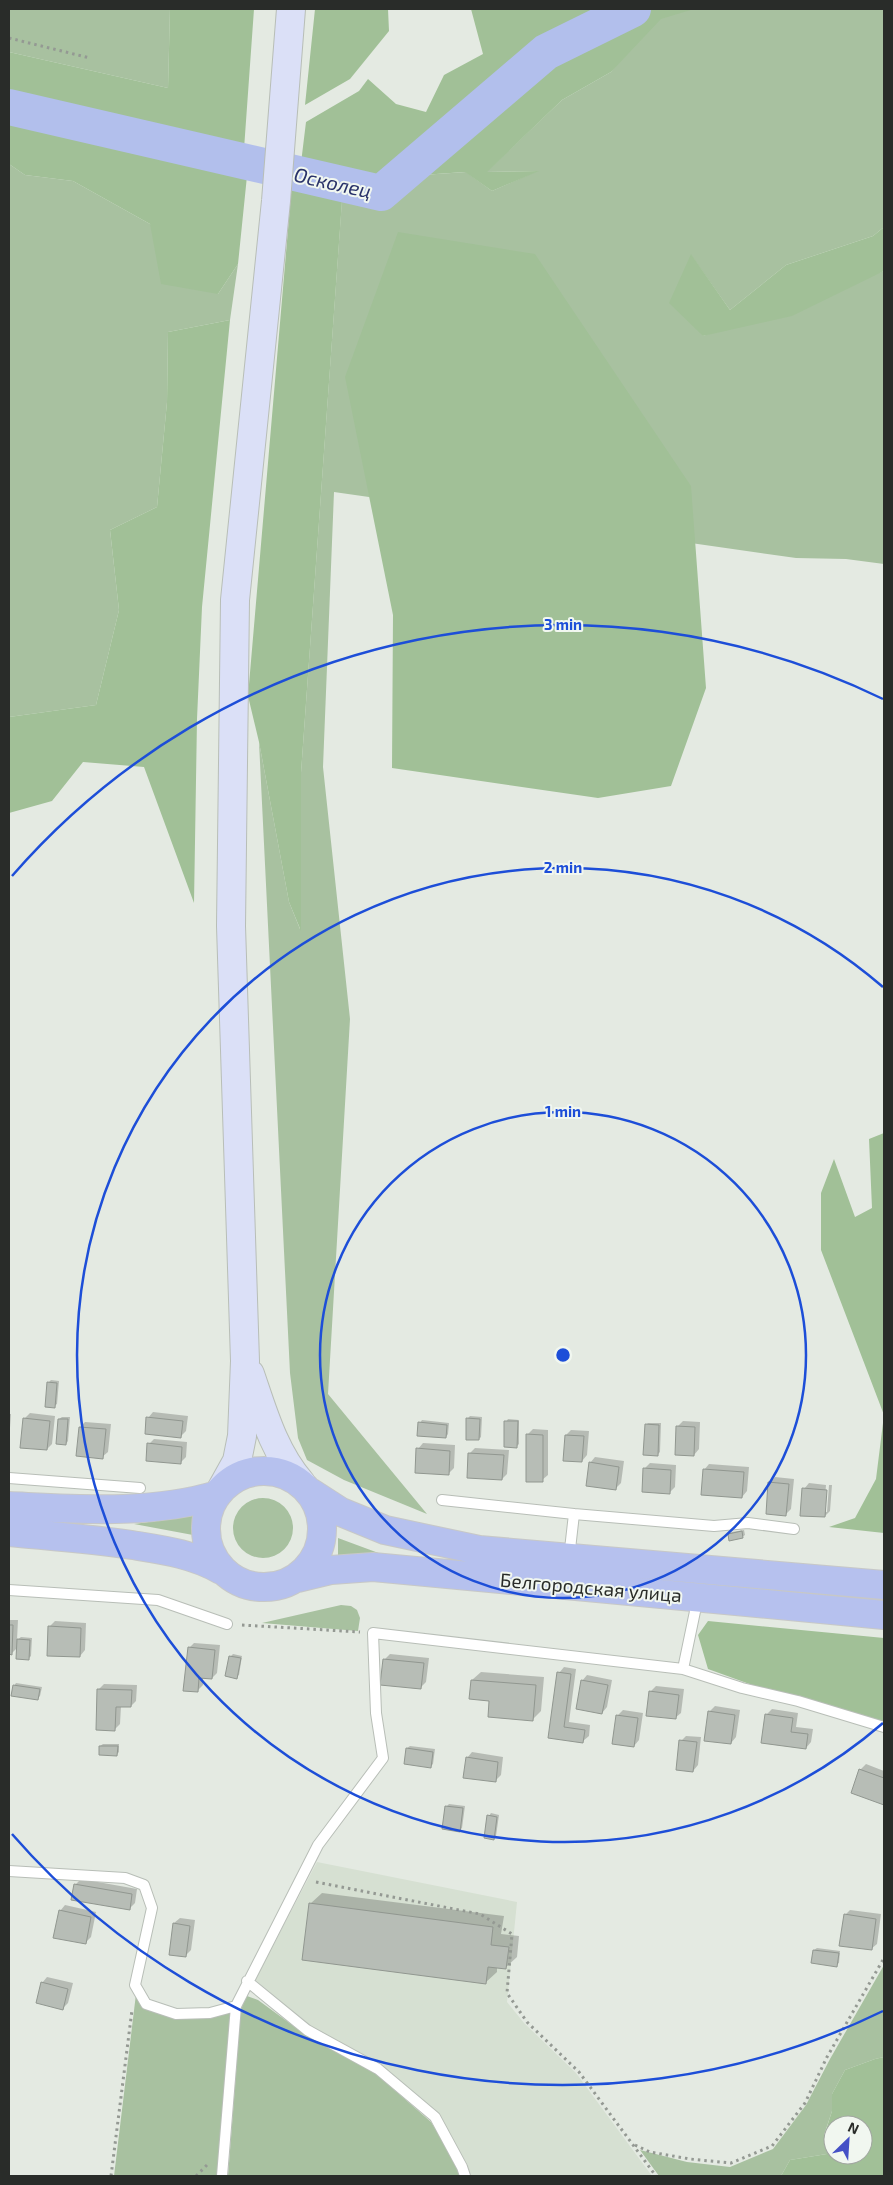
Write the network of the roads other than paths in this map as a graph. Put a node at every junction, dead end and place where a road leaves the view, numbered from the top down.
1 (291, 9) edge
2 (245, 1361) junction
3 (9, 1478) edge
4 (140, 1488) dead end
5 (306, 1488) junction
6 (219, 1492) junction
7 (442, 1500) dead end
8 (9, 1506) edge
9 (574, 1514) junction
10 (794, 1529) dead end
11 (9, 1532) edge
12 (569, 1559) junction
13 (221, 1570) junction
14 (298, 1578) junction
15 (884, 1585) edge
16 (9, 1590) edge
17 (698, 1596) junction
18 (884, 1615) edge
19 (227, 1624) road end
20 (683, 1669) junction
21 (884, 1728) edge
22 (9, 1871) edge
23 (247, 1982) junction
24 (236, 2006) junction
25 (222, 2176) edge
26 (465, 2176) edge

1 - 2 main road
2 - 5 main road
2 - 6 main road
3 - 4 lane
5 - 6 main road
5 - 12 main road, Белгородская улица
5 - 14 main road
6 - 8 main road
6 - 13 main road
7 - 9 lane
9 - 10 lane
9 - 12 lane
11 - 13 main road
12 - 15 main road, Белгородская улица
13 - 14 main road
14 - 17 main road, Белгородская улица
16 - 19 lane
17 - 18 main road, Белгородская улица
17 - 20 lane
20 - 21 lane
20 - 23 lane
22 - 24 lane
23 - 24 lane
23 - 26 lane
24 - 25 lane

